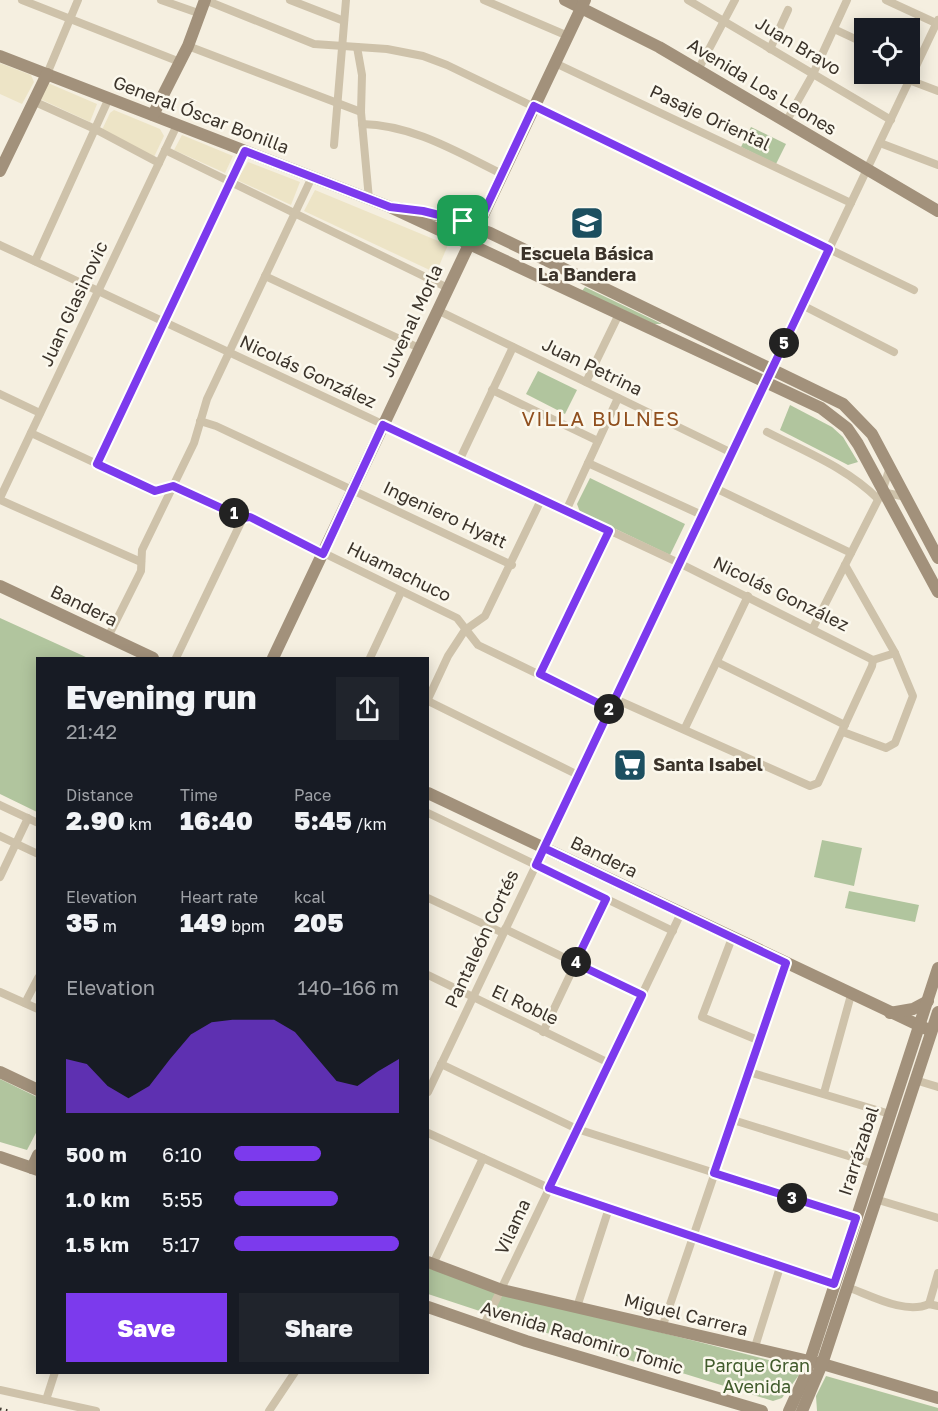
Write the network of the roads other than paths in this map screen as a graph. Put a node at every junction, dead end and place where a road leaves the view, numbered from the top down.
1 (22, 0) edge
2 (78, 0) edge
3 (162, 0) edge
4 (205, 0) edge
5 (290, 0) edge
6 (346, 0) edge
7 (484, 0) edge
8 (566, 0) edge
9 (688, 0) edge
10 (735, 0) edge
11 (847, 0) edge
12 (885, 0) edge
13 (583, 4) edge
14 (788, 10) dead end
15 (201, 14) junction
16 (71, 19) junction
17 (344, 21) junction
18 (725, 22) junction
19 (937, 22) edge
20 (834, 29) junction
21 (568, 36) junction
22 (854, 38) edge
23 (188, 46) junction
24 (343, 46) junction
25 (357, 47) junction
26 (770, 48) junction
27 (920, 51) edge
28 (0, 56) edge
29 (180, 62) junction
30 (555, 63) junction
31 (698, 70) junction
32 (47, 74) junction
33 (813, 74) junction
34 (907, 84) edge
35 (920, 84) edge
36 (938, 91) edge
37 (109, 98) junction
38 (33, 102) junction
39 (337, 104) junction
40 (534, 106) junction
41 (361, 112) junction
42 (153, 115) junction
43 (891, 120) junction
44 (786, 122) junction
45 (362, 124) junction
46 (177, 125) junction
47 (95, 129) junction
48 (880, 143) junction
49 (334, 145) dead end
50 (165, 150) junction
51 (245, 151) junction
52 (159, 163) junction
53 (938, 165) edge
54 (0, 169) edge
55 (867, 170) junction
56 (502, 174) junction
57 (312, 177) junction
58 (230, 182) junction
59 (369, 200) junction
60 (851, 203) junction
61 (390, 207) junction
62 (938, 211) edge
63 (295, 213) junction
64 (477, 227) junction
65 (468, 244) junction
66 (0, 245) edge
67 (829, 249) junction
68 (35, 261) junction
69 (265, 276) junction
70 (448, 288) junction
71 (99, 290) junction
72 (914, 290) dead end
73 (802, 305) junction
74 (437, 310) junction
75 (620, 312) junction
76 (164, 322) junction
77 (513, 347) junction
78 (419, 348) junction
79 (894, 352) dead end
80 (229, 353) junction
81 (772, 368) junction
82 (586, 382) junction
83 (765, 382) junction
84 (492, 390) junction
85 (0, 394) edge
86 (618, 398) junction
87 (40, 413) junction
88 (200, 422) junction
89 (383, 425) junction
90 (767, 432) dead end
91 (31, 433) junction
92 (598, 441) junction
93 (732, 453) junction
94 (459, 460) junction
95 (588, 463) junction
96 (97, 464) junction
97 (890, 466) junction
98 (173, 486) junction
99 (715, 488) junction
100 (353, 490) junction
101 (880, 496) junction
102 (907, 497) junction
103 (0, 499) edge
104 (541, 500) junction
105 (566, 511) junction
106 (702, 515) junction
107 (243, 518) junction
108 (609, 531) junction
109 (323, 554) junction
110 (851, 554) junction
111 (938, 558) edge
112 (141, 562) junction
113 (679, 563) junction
114 (512, 565) junction
115 (845, 565) junction
116 (0, 586) edge
117 (401, 592) junction
118 (938, 592) edge
119 (748, 596) junction
120 (813, 628) junction
121 (465, 630) junction
122 (108, 637) junction
123 (895, 653) junction
124 (151, 657) edge
125 (176, 657) edge
126 (273, 657) edge
127 (370, 657) edge
128 (873, 660) junction
129 (717, 662) junction
130 (540, 674) junction
131 (429, 698) edge
132 (615, 699) junction
133 (429, 700) edge
134 (610, 709) junction
135 (685, 728) junction
136 (844, 729) junction
137 (578, 775) junction
138 (429, 793) edge
139 (0, 805) edge
140 (429, 813) edge
141 (28, 818) junction
142 (36, 822) edge
143 (0, 836) edge
144 (16, 843) junction
145 (544, 848) junction
146 (36, 853) edge
147 (536, 865) junction
148 (0, 877) edge
149 (429, 898) edge
150 (606, 899) junction
151 (681, 913) junction
152 (504, 931) junction
153 (673, 931) junction
154 (732, 938) junction
155 (575, 963) junction
156 (786, 963) junction
157 (938, 968) edge
158 (429, 976) edge
159 (36, 982) edge
160 (0, 992) edge
161 (851, 994) junction
162 (642, 995) junction
163 (472, 998) junction
164 (928, 1001) junction
165 (25, 1003) junction
166 (36, 1008) edge
167 (938, 1012) edge
168 (890, 1013) junction
169 (918, 1027) junction
170 (931, 1031) junction
171 (543, 1032) junction
172 (760, 1041) junction
173 (609, 1063) junction
174 (441, 1064) junction
175 (0, 1072) edge
176 (749, 1072) junction
177 (915, 1080) junction
178 (938, 1087) edge
179 (36, 1089) edge
180 (429, 1090) edge
181 (824, 1093) junction
182 (890, 1114) junction
183 (733, 1120) junction
184 (577, 1129) junction
185 (429, 1132) edge
186 (0, 1156) edge
187 (483, 1158) junction
188 (874, 1164) junction
189 (35, 1169) edge
190 (714, 1173) junction
191 (549, 1188) junction
192 (875, 1199) junction
193 (609, 1208) junction
194 (856, 1218) junction
195 (938, 1218) edge
196 (693, 1237) junction
197 (430, 1263) edge
198 (780, 1267) junction
199 (938, 1273) edge
200 (840, 1286) junction
201 (502, 1290) junction
202 (933, 1305) edge
203 (429, 1307) edge
204 (577, 1307) junction
205 (483, 1327) junction
206 (662, 1328) junction
207 (754, 1350) junction
208 (815, 1363) junction
209 (54, 1374) edge
210 (294, 1374) edge
211 (0, 1390) edge
212 (938, 1398) edge
213 (46, 1400) junction
214 (96, 1411) edge
215 (269, 1411) edge
216 (762, 1411) edge
217 (789, 1411) edge
218 (802, 1411) edge

1 - 16 street
2 - 16 street
3 - 15 street
4 - 15 street
4 - 24 street
5 - 17 street
6 - 17 street
7 - 21 street
8 - 13 street, Avenida Los Leones
9 - 18 street, Juan Bravo
10 - 18 street
11 - 20 street
12 - 19 street
13 - 21 street, Juvenal Morla
13 - 31 street, Avenida Los Leones
14 - 26 street
15 - 23 street
16 - 29 street
16 - 32 street
17 - 24 street
18 - 26 street, Juan Bravo
18 - 31 street
19 - 27 street, Pantaleón Cortés
20 - 22 street, Juan Bravo
20 - 33 street
21 - 30 street, Juvenal Morla
23 - 29 street
23 - 39 street
24 - 25 street
24 - 39 street
25 - 40 street
25 - 41 street
26 - 33 street, Juan Bravo
28 - 32 street, General Óscar Bonilla
29 - 42 street
30 - 40 street, Juvenal Morla
30 - 60 street, Pasaje Oriental
31 - 44 street, Avenida Los Leones
32 - 37 street, General Óscar Bonilla
32 - 38 street
33 - 43 street, Juan Bravo
33 - 44 street
34 - 43 street, Pantaleón Cortés
35 - 36 street
37 - 42 street, General Óscar Bonilla
37 - 47 street
38 - 47 street
38 - 54 street
39 - 41 street
39 - 49 street
40 - 56 street, Juvenal Morla
40 - 67 street
41 - 45 street
42 - 46 street, General Óscar Bonilla
43 - 48 street, Pantaleón Cortés
44 - 55 street, Avenida Los Leones
45 - 56 street
45 - 59 street
46 - 50 street, Juan Glasinovic
46 - 51 street, General Óscar Bonilla
47 - 52 street
47 - 68 street
48 - 53 street
48 - 55 street, Pantaleón Cortés
50 - 52 street, Juan Glasinovic
50 - 58 street
51 - 57 street, General Óscar Bonilla
51 - 58 street
52 - 71 street, Juan Glasinovic
55 - 60 street, Pantaleón Cortés
55 - 62 street, Avenida Los Leones
56 - 64 street, Juvenal Morla
57 - 59 street, General Óscar Bonilla
57 - 63 street
58 - 63 street
58 - 76 street
59 - 61 street, General Óscar Bonilla
60 - 67 street, Pantaleón Cortés
61 - 64 street, General Óscar Bonilla
61 - 65 street, General Óscar Bonilla
63 - 69 street
63 - 70 street
64 - 65 street, Juvenal Morla
64 - 81 street, General Óscar Bonilla
65 - 70 street, Juvenal Morla
65 - 75 street, General Óscar Bonilla
66 - 68 street, Nicolás González
67 - 72 street
67 - 73 street, Pantaleón Cortés
68 - 71 street, Nicolás González
69 - 78 street
69 - 80 street
70 - 74 street, Juvenal Morla
71 - 76 street, Nicolás González
71 - 87 street, Juan Glasinovic
73 - 79 street
73 - 81 street, Pantaleón Cortés
74 - 77 street, Juan Petrina
74 - 78 street, Juvenal Morla
75 - 82 street
75 - 83 street, General Óscar Bonilla
76 - 80 street, Nicolás González
76 - 96 street
77 - 82 street, Juan Petrina
77 - 84 street
78 - 89 street, Juvenal Morla
80 - 88 street
80 - 89 street, Nicolás González
81 - 83 street, Pantaleón Cortés
81 - 97 street, General Óscar Bonilla
82 - 86 street, Juan Petrina
83 - 93 street, Pantaleón Cortés
83 - 101 street, General Óscar Bonilla
84 - 92 street
84 - 94 street
85 - 87 street
86 - 92 street
86 - 93 street, Juan Petrina
87 - 91 street, Juan Glasinovic
88 - 98 street
88 - 100 street, Ingeniero Hyatt
89 - 94 street, Nicolás González
89 - 100 street, Juvenal Morla
90 - 101 street, General Óscar Bonilla
91 - 96 street, Huamachuco
91 - 103 street, Juan Glasinovic
92 - 95 street
93 - 99 street, Pantaleón Cortés
94 - 104 street, Nicolás González
95 - 105 street
95 - 106 street
96 - 98 street, Huamachuco
97 - 101 street
97 - 102 street, General Óscar Bonilla
98 - 107 street, Huamachuco
98 - 112 street
99 - 106 street, Pantaleón Cortés
99 - 110 street
100 - 109 street, Juvenal Morla
100 - 114 street, Ingeniero Hyatt
101 - 102 street
101 - 110 street
101 - 118 street, General Óscar Bonilla
102 - 111 street, General Óscar Bonilla
103 - 112 street
104 - 105 street, Nicolás González
104 - 114 street
105 - 108 street, Nicolás González
106 - 113 street, Pantaleón Cortés
107 - 109 street, Huamachuco
107 - 125 street
108 - 113 street, Nicolás González
108 - 130 street
109 - 117 street, Huamachuco
109 - 126 street, Juvenal Morla
110 - 115 street
112 - 122 street
113 - 119 street, Nicolás González
113 - 132 street, Pantaleón Cortés
114 - 121 street
115 - 120 street
115 - 123 street
116 - 122 street, Bandera
117 - 121 street, Huamachuco
117 - 127 street
119 - 120 street, Nicolás González
119 - 129 street
120 - 128 street, Nicolás González
121 - 130 street, Huamachuco
121 - 131 street
122 - 124 street, Bandera
123 - 128 street
123 - 136 street
128 - 136 street
129 - 135 street
129 - 136 street
130 - 134 street, Huamachuco
132 - 134 street, Pantaleón Cortés
132 - 135 street
133 - 137 street
134 - 137 street, Pantaleón Cortés
135 - 136 street
137 - 145 street, Pantaleón Cortés
138 - 145 street, Bandera
139 - 141 street
140 - 147 street, Bandera
141 - 142 street
141 - 144 street
143 - 144 street
144 - 146 street
144 - 148 street
145 - 147 street, Pantaleón Cortés
145 - 151 street, Bandera
147 - 150 street, Bandera
147 - 152 street, Pantaleón Cortés
149 - 152 street
150 - 153 street, Bandera
150 - 155 street
151 - 153 street, Vilama
151 - 154 street, Bandera
152 - 155 street
152 - 163 street, Pantaleón Cortés
153 - 162 street, Vilama
154 - 156 street, Bandera
154 - 172 street
155 - 162 street
155 - 171 street
156 - 161 street, Bandera
156 - 172 street
157 - 164 street, Irarrázabal
158 - 163 street, El Roble
159 - 165 street
160 - 165 street
161 - 168 street, Bandera
161 - 181 street
162 - 173 street, Vilama
163 - 171 street, El Roble
163 - 174 street, Pantaleón Cortés
164 - 168 street
164 - 169 street, Irarrázabal
165 - 166 street
167 - 170 street, Irarrázabal
168 - 169 street, Bandera
169 - 170 street, Bandera
169 - 182 street, Irarrázabal
170 - 177 street, Irarrázabal
171 - 173 street, El Roble
172 - 176 street
173 - 184 street, Vilama
174 - 180 street, Pantaleón Cortés
174 - 184 street
175 - 179 street
176 - 181 street
176 - 183 street
177 - 178 street
177 - 192 street, Irarrázabal
181 - 182 street
182 - 188 street, Irarrázabal
183 - 188 street
183 - 190 street
184 - 190 street
184 - 191 street, Vilama
185 - 187 street
186 - 189 street
187 - 191 street
187 - 197 street
188 - 194 street, Irarrázabal
190 - 194 street
190 - 196 street
191 - 193 street
191 - 201 street, Vilama
192 - 195 street
192 - 200 street, Irarrázabal
193 - 196 street
193 - 204 street
194 - 200 street, Irarrázabal
196 - 198 street
196 - 206 street
197 - 201 street, Miguel Carrera
198 - 200 street
198 - 207 street
199 - 202 street
200 - 202 street
200 - 208 street, Irarrázabal
201 - 204 street, Miguel Carrera
201 - 205 street, Vilama
203 - 205 street, Avenida Radomiro Tomic
204 - 206 street, Miguel Carrera
205 - 216 street, Avenida Radomiro Tomic
206 - 207 street, Miguel Carrera
207 - 208 street, Miguel Carrera
208 - 212 street, Miguel Carrera
208 - 217 street, Irarrázabal
208 - 218 street, Irarrázabal
209 - 213 street
210 - 215 street
211 - 213 street
213 - 214 street

